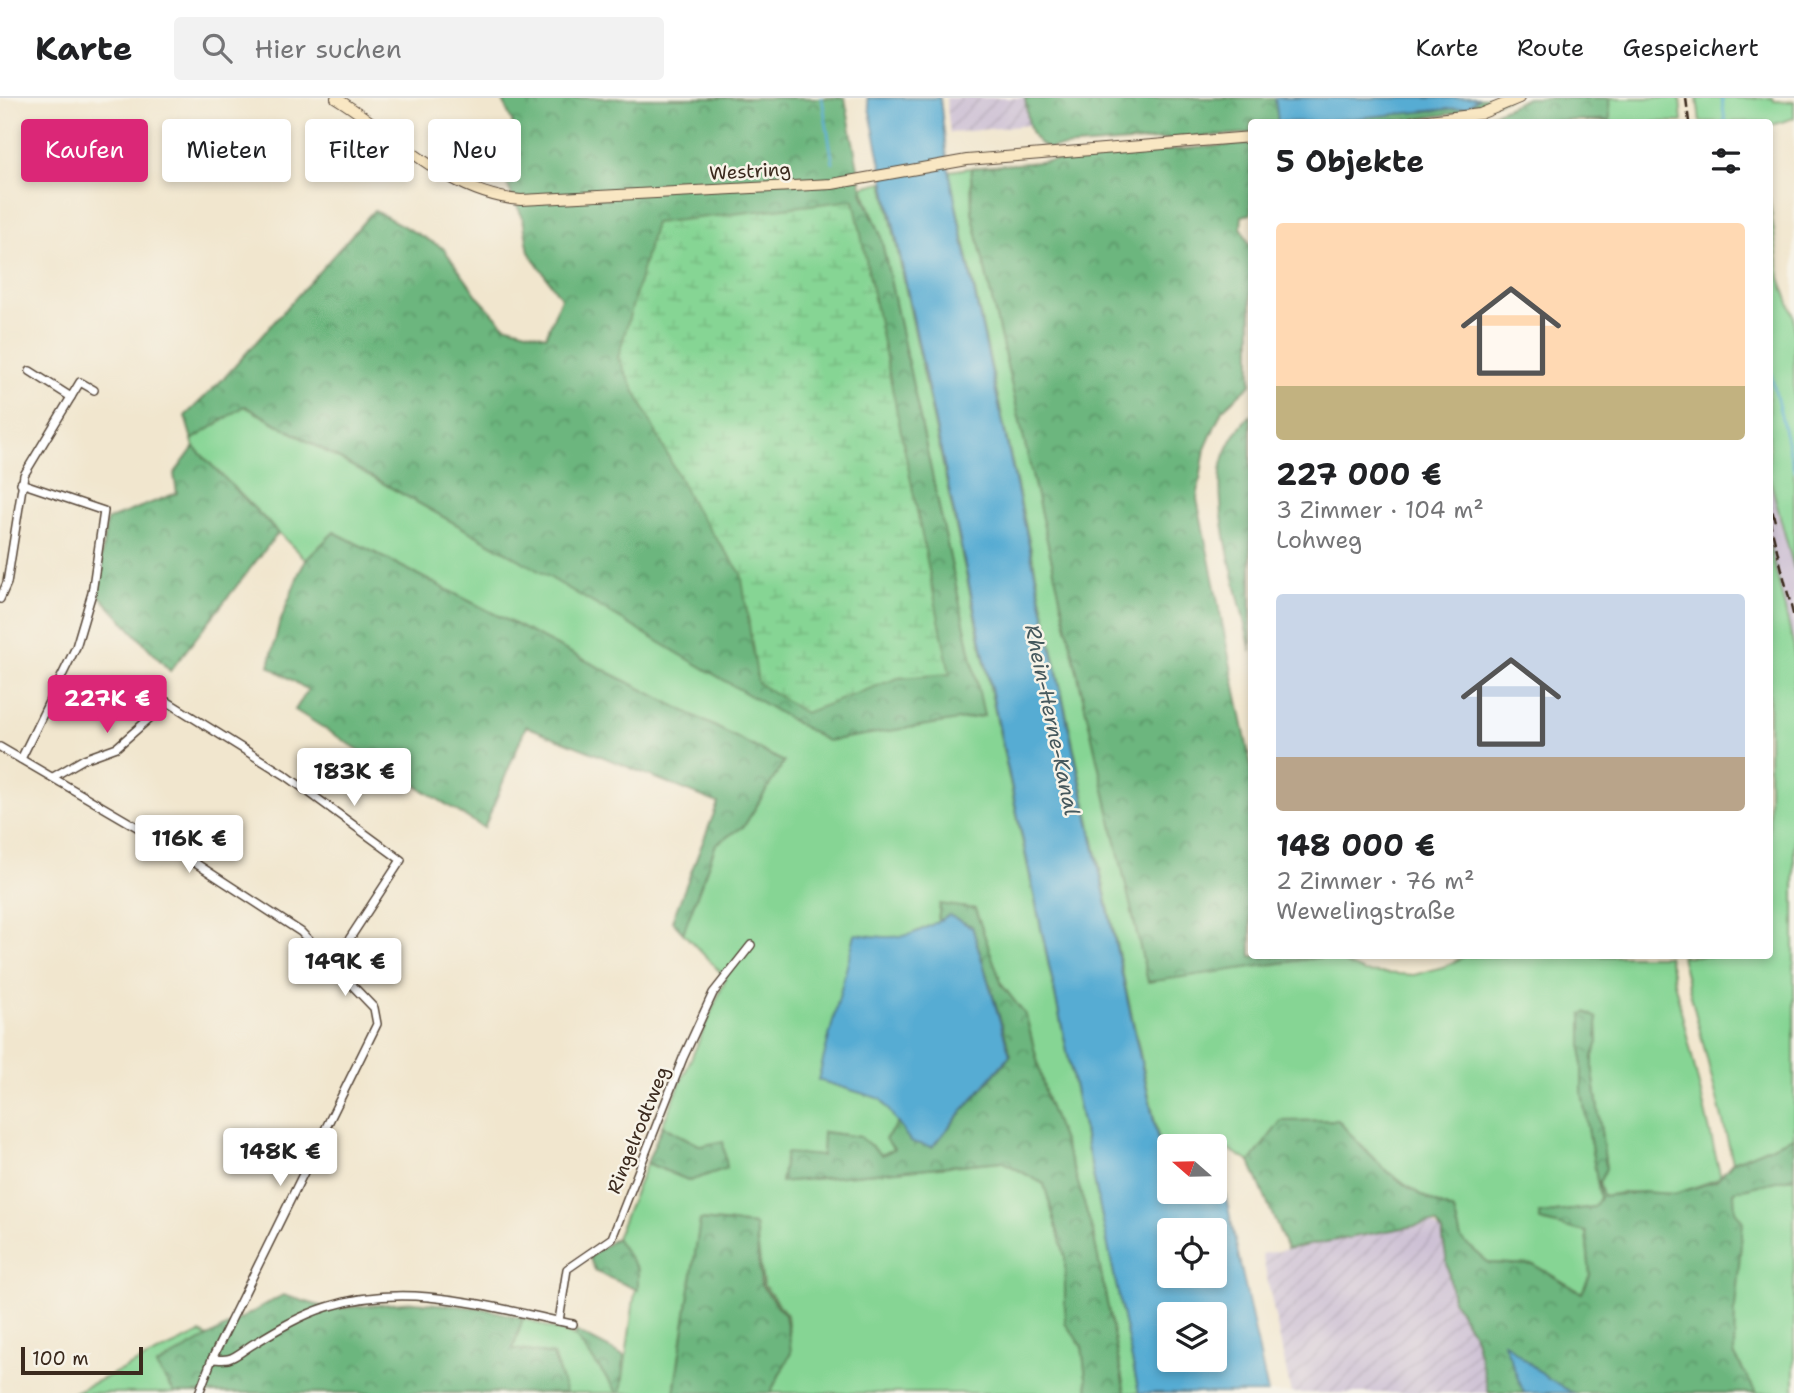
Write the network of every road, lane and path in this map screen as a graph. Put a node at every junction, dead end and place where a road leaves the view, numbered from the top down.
1 (336, 98) edge
2 (1519, 98) edge
3 (1437, 119) edge
4 (1248, 137) edge
5 (30, 371) dead end
6 (93, 390) dead end
7 (71, 397) junction
8 (21, 483) junction
9 (0, 599) edge
10 (0, 747) edge
11 (21, 759) junction
12 (53, 777) junction
13 (751, 945) dead end
14 (333, 964) junction
15 (559, 1321) junction
16 (573, 1324) dead end
17 (212, 1359) junction
18 (199, 1393) edge

1 - 4 main road, Westring
2 - 3 main road
5 - 7 street
6 - 7 street
7 - 8 street
8 - 9 street
8 - 11 street
10 - 11 street
11 - 12 street
12 - 14 street
12 - 14 street
13 - 15 street, Ringelrodtweg
14 - 17 street
15 - 16 street
15 - 17 street
17 - 18 street

